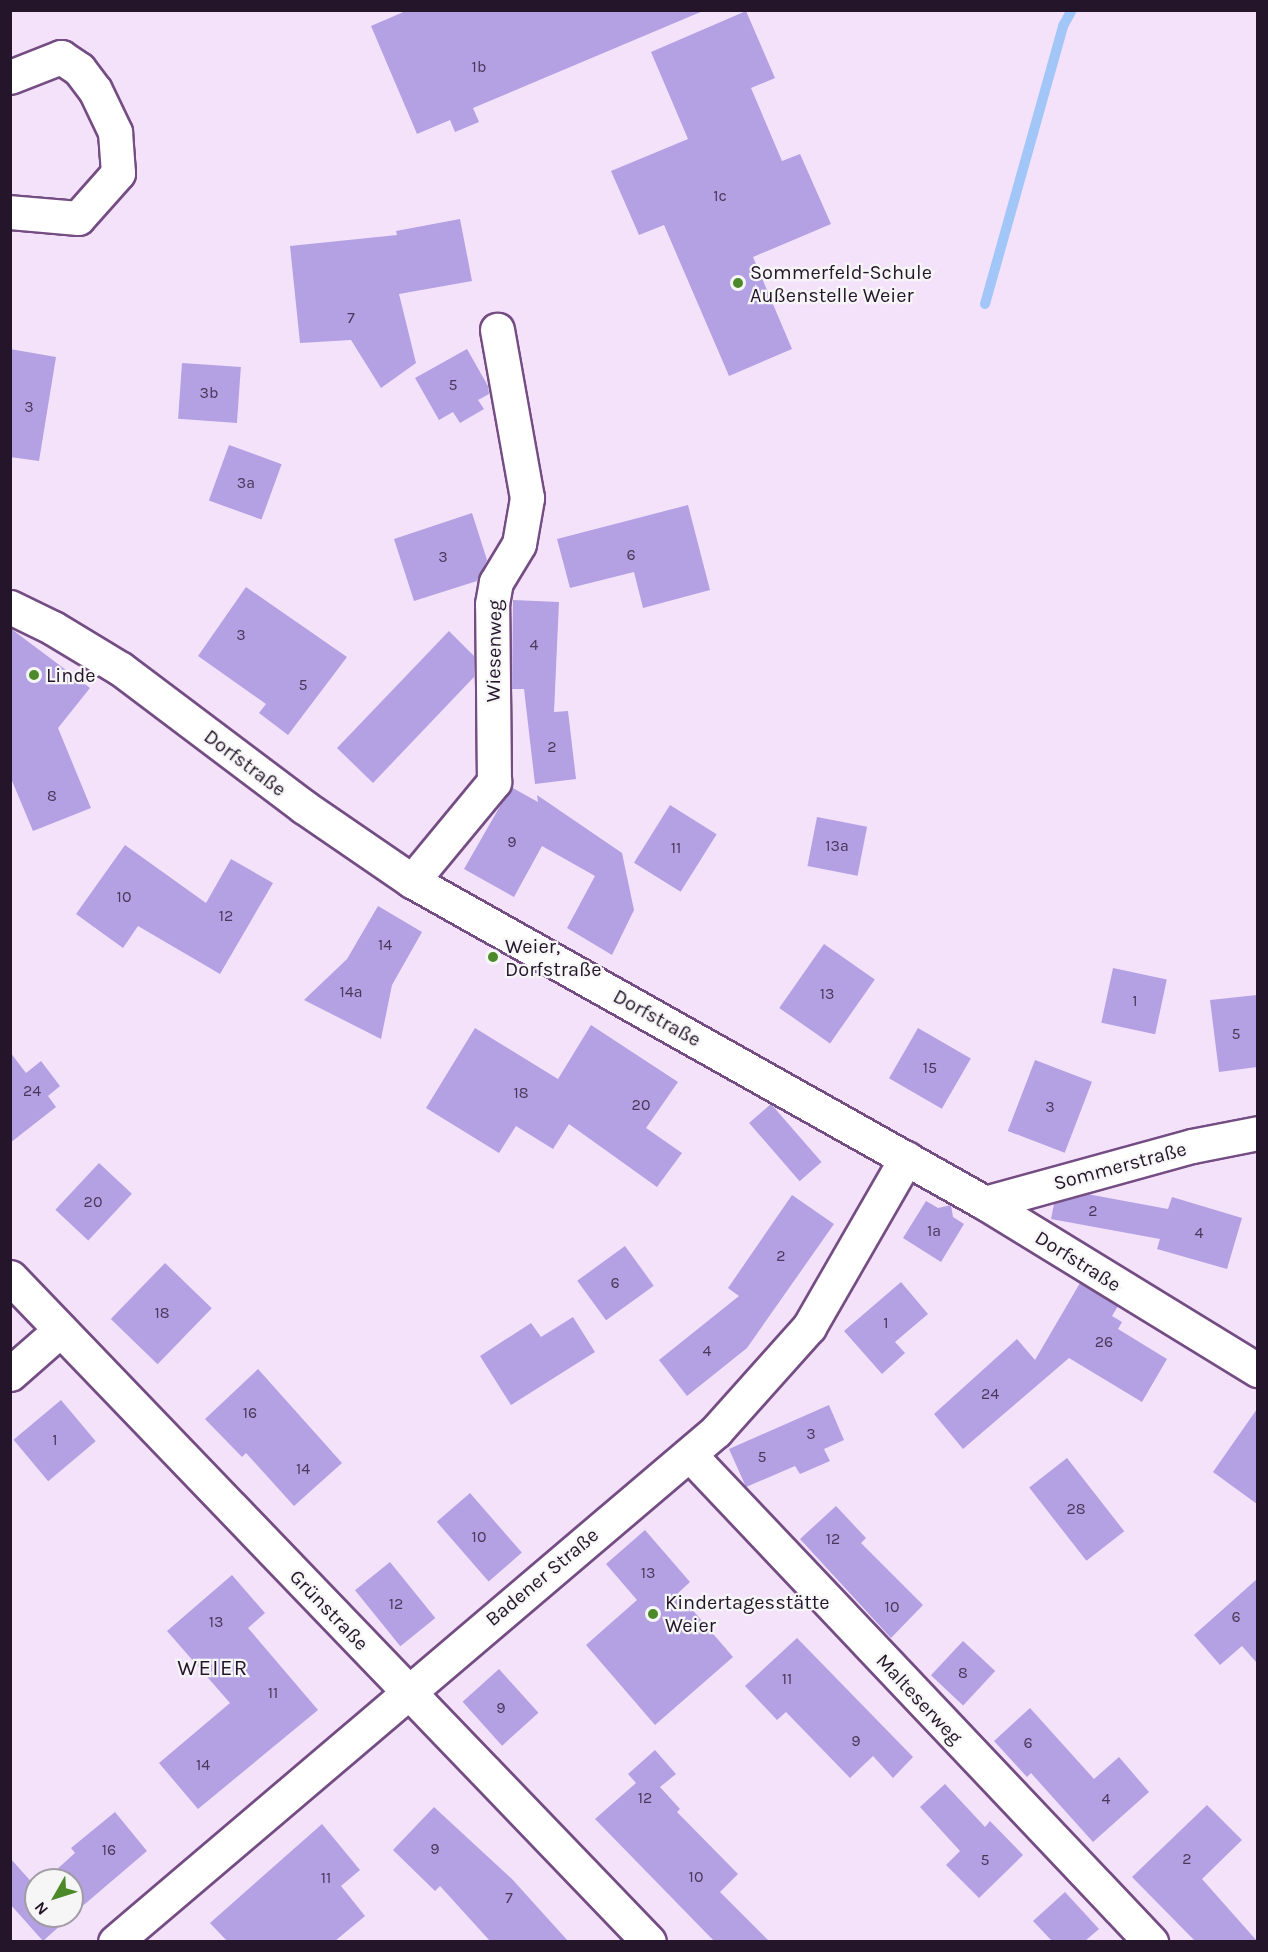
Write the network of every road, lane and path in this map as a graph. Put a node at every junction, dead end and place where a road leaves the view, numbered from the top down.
1 (10, 77) edge
2 (10, 212) edge
3 (497, 330) dead end
4 (10, 607) edge
5 (412, 881) junction
6 (1257, 1133) edge
7 (906, 1158) junction
8 (985, 1203) junction
9 (10, 1277) edge
10 (60, 1330) junction
11 (1257, 1370) edge
12 (10, 1374) edge
13 (690, 1455) junction
14 (406, 1690) junction
15 (115, 1941) edge
16 (649, 1941) edge
17 (1151, 1941) edge

1 - 2 street
3 - 5 street, Wiesenweg
4 - 5 street, Dorfstraße
5 - 7 street, Dorfstraße
6 - 8 street, Sommerstraße
7 - 8 street, Dorfstraße
7 - 13 street, Badener Straße
8 - 11 street, Dorfstraße
9 - 10 street, Grünstraße
10 - 12 street
10 - 14 street, Grünstraße
13 - 14 street, Badener Straße
13 - 17 street, Malteserweg
14 - 15 street, Badener Straße
14 - 16 street, Grünstraße

